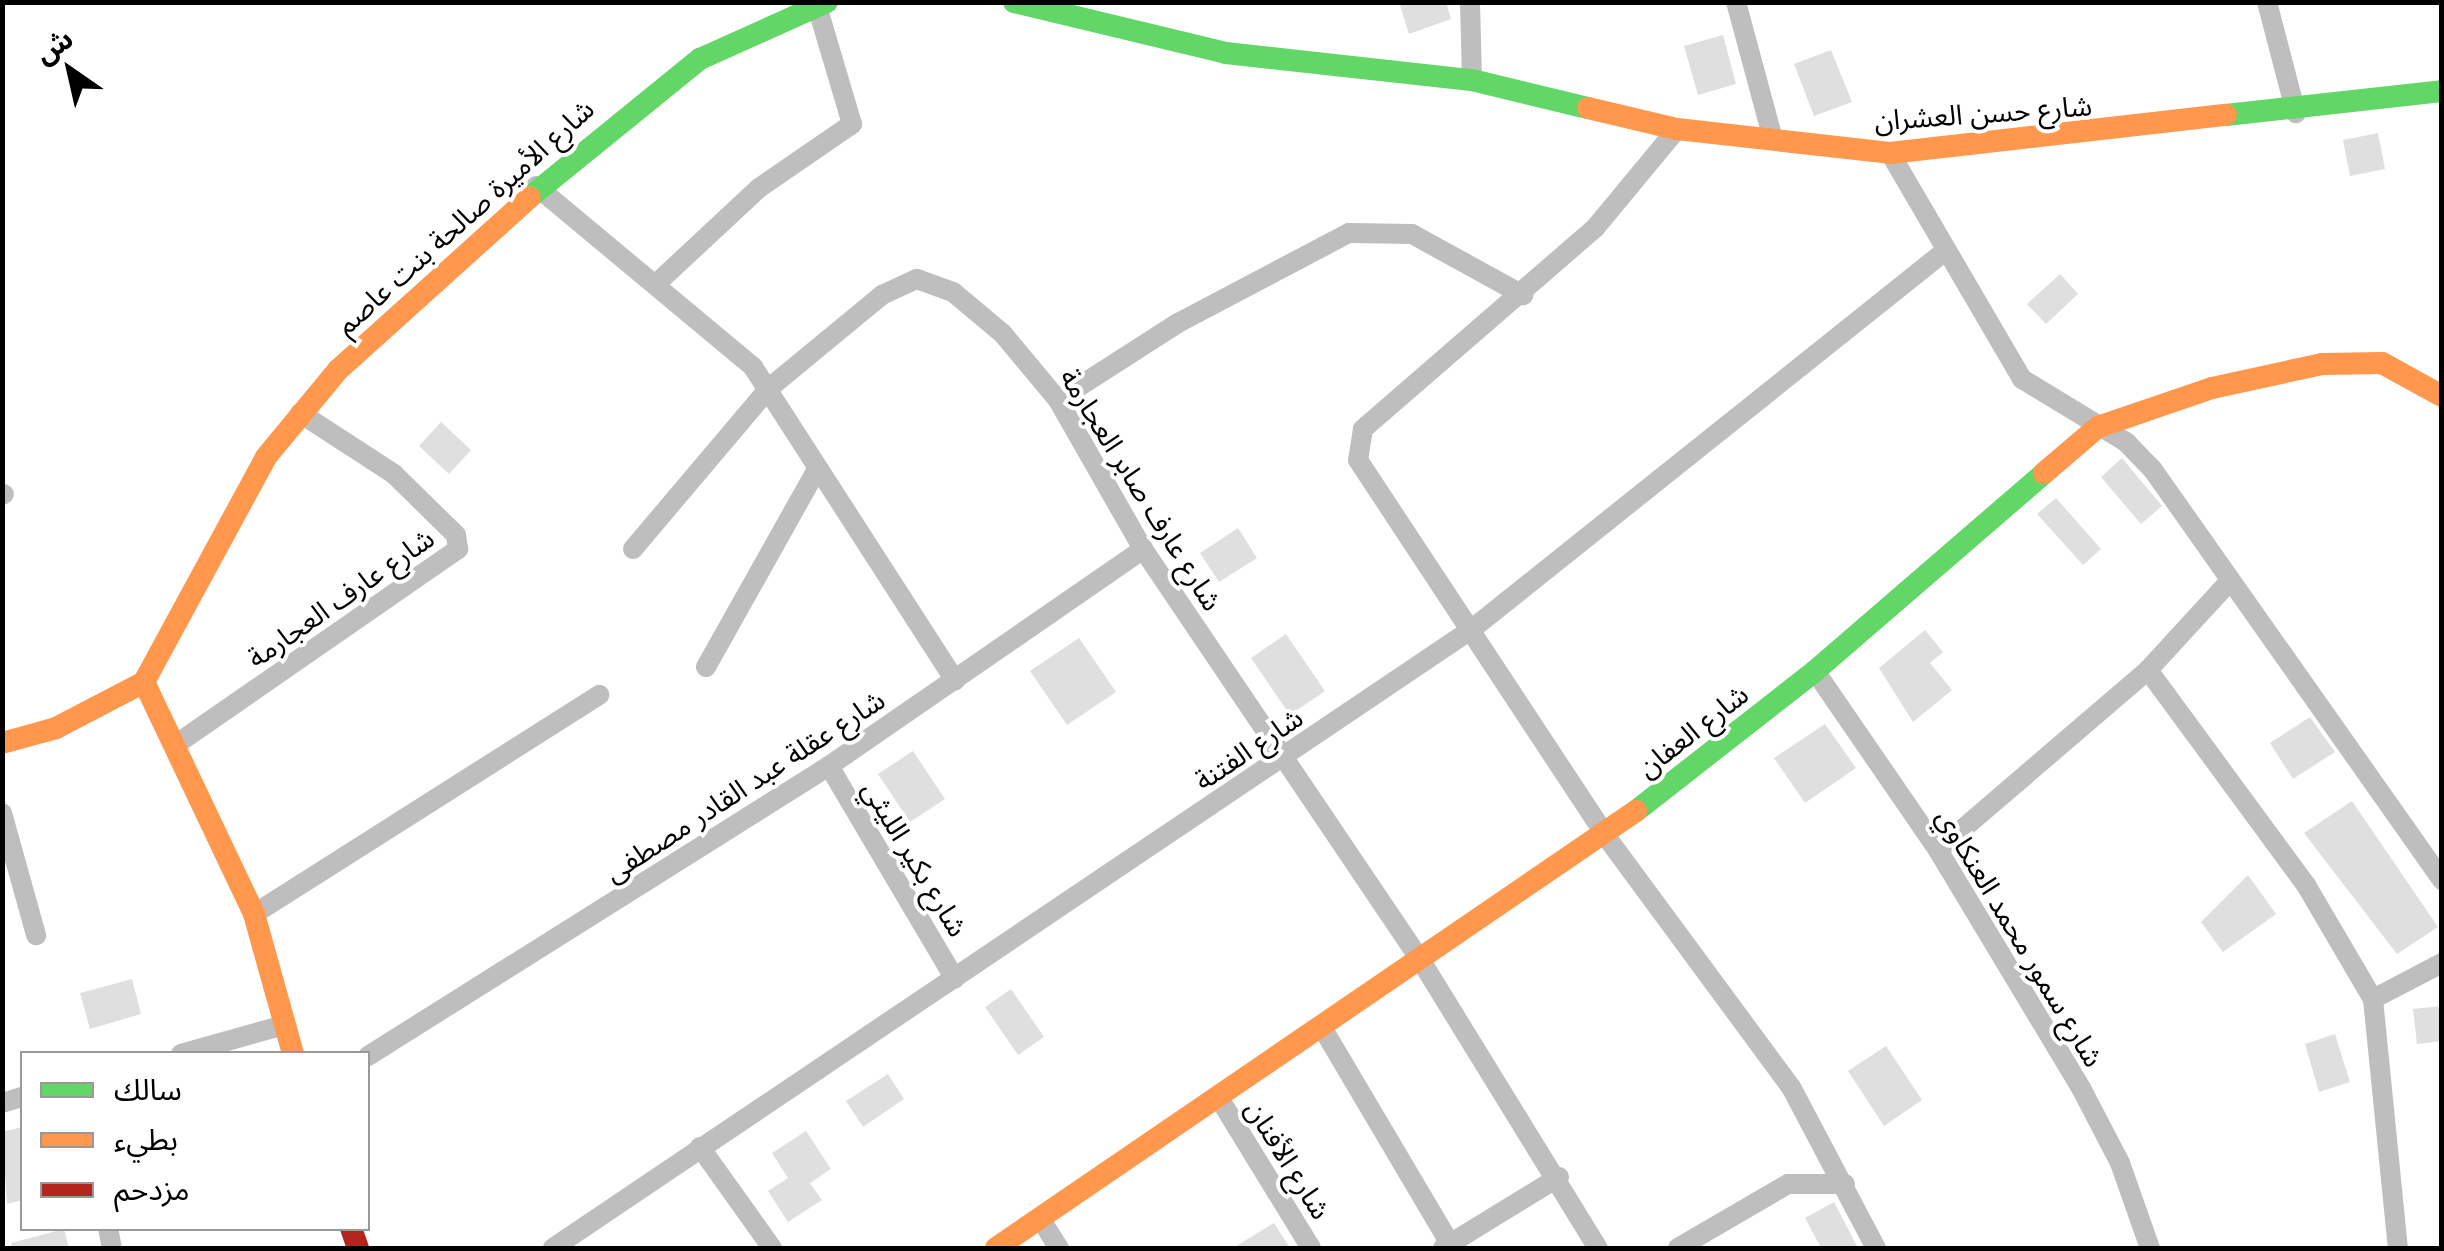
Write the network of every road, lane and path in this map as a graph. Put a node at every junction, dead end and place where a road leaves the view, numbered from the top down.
1 (1014, 2) edge
2 (1470, 2) edge
3 (1736, 2) edge
4 (2266, 2) edge
5 (822, 4) edge
6 (1472, 80) junction
7 (2442, 91) edge
8 (2296, 112) junction
9 (1677, 129) junction
10 (1773, 139) junction
11 (1890, 153) junction
12 (536, 186) junction
13 (1944, 252) junction
14 (656, 284) junction
15 (1523, 295) junction
16 (768, 389) junction
17 (2442, 396) edge
18 (1058, 400) junction
19 (300, 413) junction
20 (2098, 427) junction
21 (816, 469) junction
22 (633, 549) dead end
23 (1142, 549) junction
24 (2227, 584) junction
25 (1472, 629) junction
26 (706, 667) dead end
27 (2148, 670) junction
28 (1816, 671) junction
29 (955, 680) junction
30 (144, 682) junction
31 (599, 696) dead end
32 (2, 743) edge
33 (178, 743) junction
34 (1284, 756) junction
35 (829, 766) junction
36 (2, 813) edge
37 (1604, 835) junction
38 (1938, 850) junction
39 (2442, 880) edge
40 (254, 914) junction
41 (36, 935) dead end
42 (2442, 963) edge
43 (1423, 964) junction
44 (955, 979) junction
45 (2373, 999) junction
46 (284, 1025) junction
47 (1323, 1029) junction
48 (192, 1051) edge
49 (292, 1051) edge
50 (370, 1055) edge
51 (1219, 1098) junction
52 (700, 1147) junction
53 (1559, 1177) junction
54 (1845, 1184) junction
55 (1040, 1218) junction
56 (1446, 1246) edge
57 (553, 1248) edge
58 (772, 1248) edge
59 (996, 1248) edge
60 (1059, 1248) edge
61 (1311, 1248) edge
62 (1598, 1248) edge
63 (1678, 1248) edge
64 (1876, 1248) edge
65 (2150, 1248) edge
66 (2398, 1248) edge

1 - 6 street
2 - 6 street
3 - 10 street
4 - 8 street
5 - 12 street, شارع الأميرة صالحة بنت عاصم
5 - 14 street
6 - 9 street, شارع حسن العشران
7 - 8 street, شارع حسن العشران
8 - 11 street, شارع حسن العشران
9 - 10 street, شارع حسن العشران
9 - 15 street
10 - 11 street, شارع حسن العشران
11 - 13 street
12 - 14 street
12 - 19 street, شارع الأميرة صالحة بنت عاصم
13 - 20 street
13 - 25 street, شارع الفتنة
14 - 16 street
15 - 18 street
15 - 25 street
16 - 18 street, شارع عارف صابر العجارمة
16 - 21 street
16 - 22 street, شارع عارف صابر العجارمة
17 - 20 street, شارع العفان
18 - 23 street, شارع عارف صابر العجارمة
19 - 30 street, شارع الأميرة صالحة بنت عاصم
19 - 33 street, شارع عارف العجارمة
20 - 24 street
20 - 28 street, شارع العفان
21 - 26 street
21 - 29 street
23 - 29 street, شارع عقلة عبد القادر مصطفى
23 - 34 street, شارع عارف صابر العجارمة
24 - 27 street
24 - 39 street
25 - 34 street, شارع الفتنة
25 - 37 street
27 - 38 street
27 - 45 street
28 - 37 street, شارع العفان
28 - 38 street, شارع سمور محمد العنكاوي
29 - 35 street, شارع عقلة عبد القادر مصطفى
30 - 32 street
30 - 33 street
31 - 40 street
33 - 40 street
34 - 43 street, شارع عارف صابر العجارمة
34 - 44 street, شارع الفتنة
35 - 44 street, شارع بكير الليثي
35 - 50 street, شارع عقلة عبد القادر مصطفى
36 - 41 street
37 - 43 street, شارع العفان
37 - 54 street
38 - 65 street, شارع سمور محمد العنكاوي
40 - 46 street
42 - 45 street
43 - 47 street, شارع العفان
43 - 53 street, شارع عارف صابر العجارمة
44 - 52 street, شارع الفتنة
45 - 66 street
46 - 48 street
46 - 49 street
47 - 51 street, شارع العفان
47 - 56 street
51 - 55 street, شارع العفان
51 - 61 street, شارع الأفنان
52 - 57 street, شارع الفتنة
52 - 58 street
53 - 56 street
53 - 62 street, شارع عارف صابر العجارمة
54 - 63 street
54 - 64 street
55 - 59 street, شارع العفان
55 - 60 street

